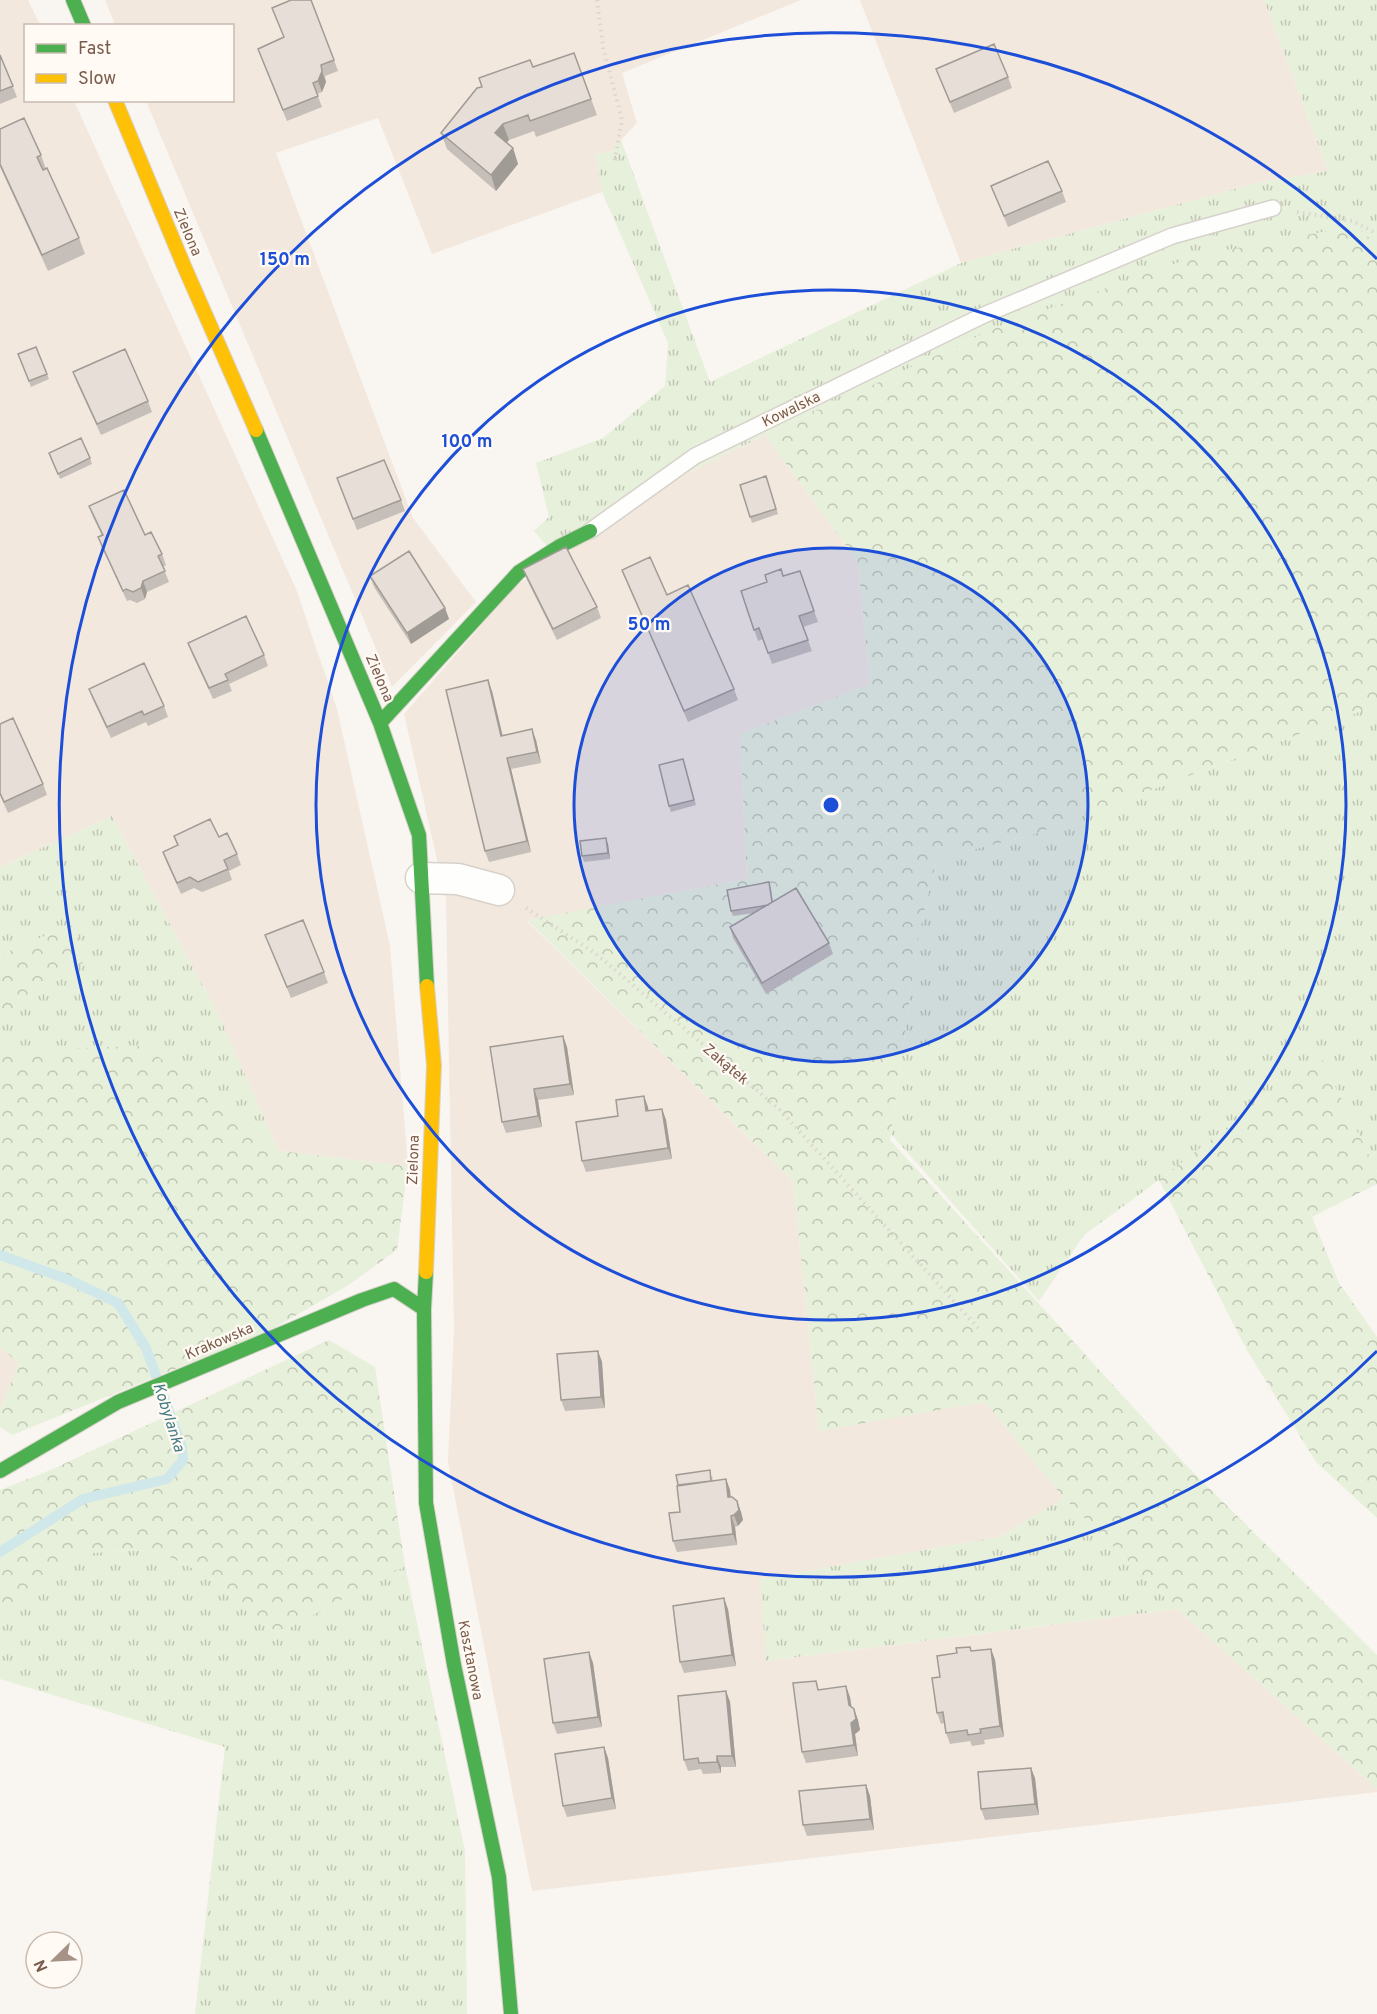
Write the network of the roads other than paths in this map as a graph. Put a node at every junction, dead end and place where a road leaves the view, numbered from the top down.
1 (73, 0) edge
2 (83, 24) edge
3 (116, 102) edge
4 (1273, 207) road end
5 (590, 531) joint
6 (380, 723) junction
7 (421, 878) junction
8 (500, 890) road end
9 (424, 1309) junction
10 (0, 1471) edge
11 (511, 2014) edge

1 - 2 street
3 - 6 street, Zielona
4 - 5 lane, Kowalska
5 - 6 street, Kowalska
6 - 7 street, Zielona
7 - 8 street
7 - 9 street, Zielona
9 - 10 street, Krakowska
9 - 11 street, Kasztanowa

